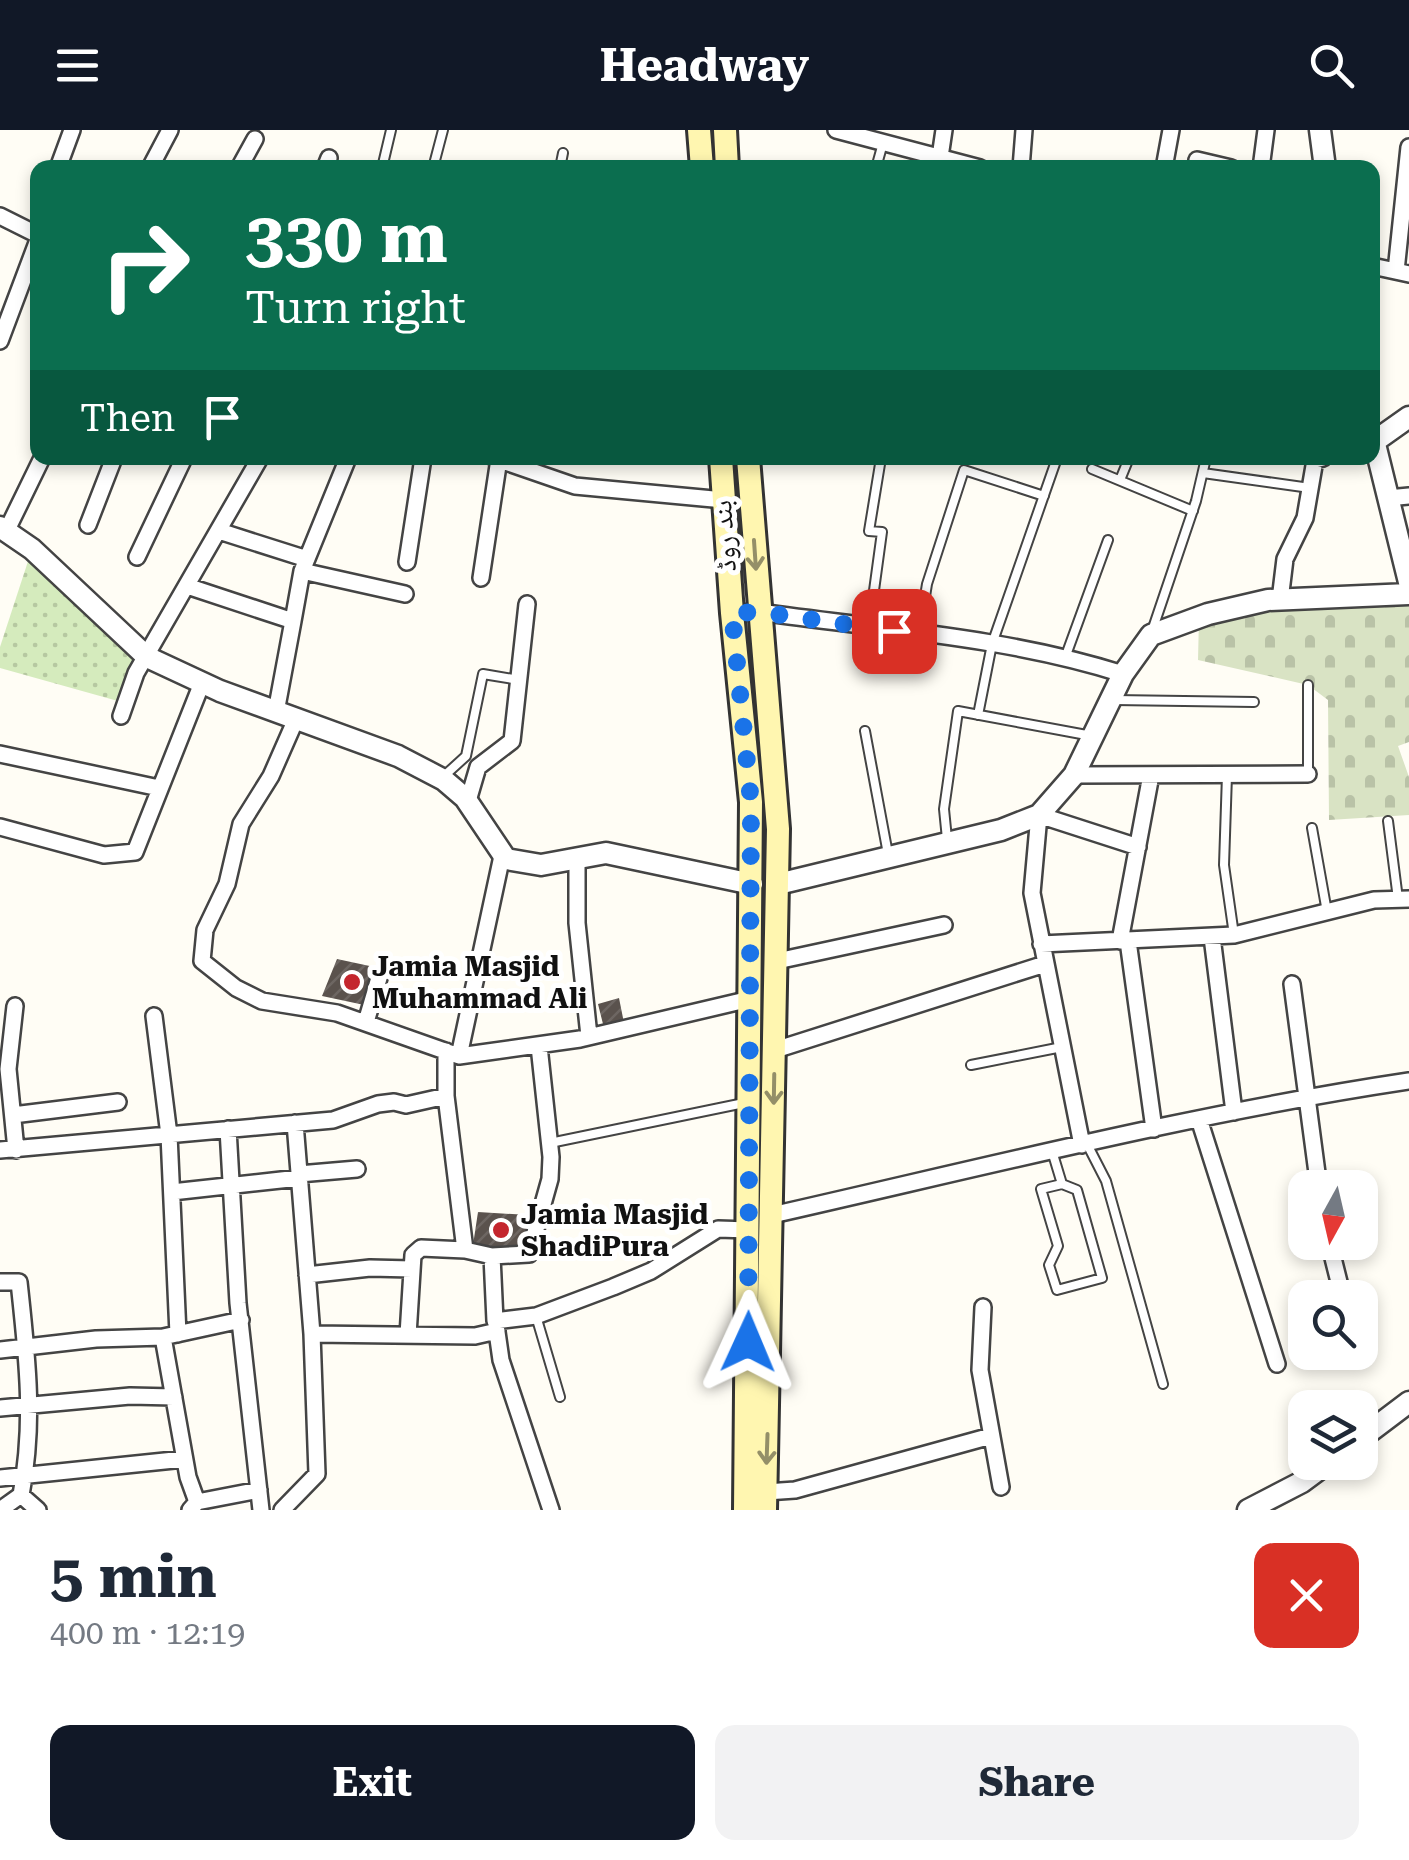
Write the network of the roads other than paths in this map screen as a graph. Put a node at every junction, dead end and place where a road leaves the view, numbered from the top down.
1 (72, 130) edge
2 (170, 130) edge
3 (391, 130) edge
4 (443, 130) edge
5 (700, 130) edge
6 (725, 130) edge
7 (836, 130) edge
8 (944, 130) edge
9 (1024, 130) edge
10 (1171, 130) edge
11 (1266, 130) edge
12 (1320, 130) edge
13 (864, 134) edge
14 (255, 139) dead end
15 (883, 142) junction
16 (1409, 146) edge
17 (563, 153) dead end
18 (61, 160) edge
19 (154, 160) edge
20 (243, 160) edge
21 (384, 160) edge
22 (436, 160) edge
23 (562, 160) edge
24 (702, 160) edge
25 (727, 160) edge
26 (878, 160) edge
27 (944, 160) edge
28 (951, 160) edge
29 (1022, 160) edge
30 (1165, 160) edge
31 (1262, 160) edge
32 (1323, 160) edge
33 (0, 216) edge
34 (30, 229) edge
35 (30, 250) edge
36 (1402, 273) edge
37 (0, 341) edge
38 (1409, 417) edge
39 (1380, 435) edge
40 (1380, 455) edge
41 (38, 465) edge
42 (111, 465) edge
43 (181, 465) edge
44 (256, 465) edge
45 (345, 465) edge
46 (422, 465) edge
47 (496, 465) edge
48 (516, 465) edge
49 (722, 465) edge
50 (748, 465) edge
51 (880, 465) edge
52 (1055, 465) edge
53 (1126, 465) edge
54 (1204, 465) edge
55 (1314, 465) edge
56 (1092, 469) dead end
57 (1202, 473) junction
58 (1120, 480) junction
59 (1310, 488) junction
60 (1044, 496) junction
61 (1399, 498) edge
62 (724, 500) junction
63 (1193, 511) junction
64 (88, 525) dead end
65 (3, 530) edge
66 (219, 530) junction
67 (1108, 540) dead end
68 (137, 557) dead end
69 (407, 562) dead end
70 (304, 565) junction
71 (481, 578) dead end
72 (1409, 582) edge
73 (187, 586) junction
74 (405, 594) dead end
75 (1409, 594) edge
76 (1280, 600) junction
77 (527, 604) dead end
78 (759, 612) junction
79 (732, 613) junction
80 (293, 621) junction
81 (869, 628) junction
82 (918, 634) junction
83 (1151, 635) junction
84 (992, 644) junction
85 (147, 657) junction
86 (1065, 658) junction
87 (1123, 674) junction
88 (519, 680) junction
89 (202, 683) junction
90 (1308, 686) dead end
91 (1109, 700) junction
92 (1254, 702) dead end
93 (286, 715) junction
94 (978, 715) junction
95 (121, 716) dead end
96 (865, 731) dead end
97 (1092, 736) junction
98 (0, 754) edge
99 (1151, 774) junction
100 (1227, 774) junction
101 (1308, 774) joint
102 (1074, 775) junction
103 (441, 778) junction
104 (159, 788) junction
105 (468, 801) junction
106 (1039, 815) junction
107 (1388, 821) dead end
108 (0, 827) edge
109 (1312, 828) dead end
110 (948, 844) junction
111 (1138, 847) junction
112 (502, 856) junction
113 (577, 858) junction
114 (889, 858) junction
115 (752, 884) junction
116 (778, 884) junction
117 (1404, 899) edge
118 (1327, 912) junction
119 (944, 925) dead end
120 (1234, 935) junction
121 (1212, 937) junction
122 (1124, 941) junction
123 (1041, 944) junction
124 (777, 960) junction
125 (1045, 964) junction
126 (379, 978) dead end
127 (1292, 984) dead end
128 (750, 998) junction
129 (14, 1006) dead end
130 (154, 1016) dead end
131 (366, 1022) junction
132 (589, 1036) junction
133 (539, 1046) junction
134 (1062, 1048) junction
135 (775, 1050) junction
136 (452, 1054) junction
137 (972, 1065) dead end
138 (1409, 1081) edge
139 (446, 1096) junction
140 (1307, 1096) junction
141 (118, 1102) dead end
142 (748, 1102) junction
143 (1234, 1112) junction
144 (13, 1114) junction
145 (1199, 1119) junction
146 (295, 1123) junction
147 (228, 1128) junction
148 (1154, 1129) junction
149 (169, 1134) junction
150 (550, 1142) junction
151 (1084, 1144) junction
152 (8, 1150) edge
153 (1052, 1151) junction
154 (357, 1170) dead end
155 (1317, 1170) edge
156 (299, 1176) junction
157 (1062, 1184) junction
158 (230, 1185) junction
159 (172, 1192) junction
160 (772, 1214) junction
161 (749, 1230) junction
162 (465, 1250) junction
163 (492, 1256) junction
164 (412, 1269) junction
165 (308, 1274) junction
166 (0, 1282) edge
167 (983, 1307) dead end
168 (536, 1316) junction
169 (241, 1320) junction
170 (496, 1326) junction
171 (312, 1334) junction
172 (170, 1335) junction
173 (408, 1335) junction
174 (26, 1348) junction
175 (0, 1350) edge
176 (1277, 1364) dead end
177 (1163, 1384) dead end
178 (174, 1397) junction
179 (560, 1397) dead end
180 (1409, 1402) edge
181 (0, 1408) edge
182 (30, 1408) junction
183 (1378, 1425) edge
184 (991, 1436) junction
185 (184, 1459) junction
186 (25, 1474) junction
187 (0, 1478) edge
188 (1305, 1480) edge
189 (1001, 1487) dead end
190 (259, 1490) junction
191 (21, 1495) junction
192 (765, 1501) edge
193 (194, 1506) edge
194 (0, 1510) edge
195 (38, 1510) edge
196 (261, 1510) edge
197 (282, 1510) edge
198 (551, 1510) edge
199 (745, 1510) edge
200 (1248, 1510) edge

1 - 18 street
2 - 19 street
3 - 21 lane
4 - 22 lane
5 - 24 main road
6 - 25 main road
7 - 13 street
8 - 28 street
9 - 29 street
10 - 30 street
11 - 31 street
12 - 32 street
13 - 15 street
14 - 20 street
15 - 26 lane
15 - 27 street
16 - 36 street
17 - 23 lane
33 - 34 street
35 - 37 street
38 - 39 street
40 - 61 street
41 - 65 street
42 - 64 street
43 - 68 street
44 - 66 street
45 - 70 street
46 - 69 street
47 - 71 street
48 - 62 street
49 - 62 main road, بند روڈ
50 -> 78 main road, بند روڈ
51 - 81 lane
52 - 60 lane
53 - 58 lane
54 - 57 lane
55 - 59 street
56 - 58 lane
57 - 59 lane
57 - 63 lane
58 - 63 lane
59 - 76 street
60 - 82 lane
60 - 84 lane
61 - 72 street
62 - 79 main road, بند روڈ
63 - 83 lane
65 - 85 street
66 - 70 street
66 - 73 street
67 - 86 lane
70 - 74 street
70 - 80 street
73 - 80 street
73 - 85 street
75 - 76 street
76 - 83 street
77 - 88 street
78 - 79 street
78 - 81 street
78 - 116 main road, بند روڈ
79 - 115 main road, بند روڈ
80 - 93 street
81 - 82 street
82 - 84 street
83 - 87 street
84 - 86 street
84 - 94 lane
85 - 89 street
85 - 95 street
86 - 87 street
87 - 91 street
88 - 103 lane
88 - 105 street
89 - 93 street
89 - 104 street
90 - 101 lane
91 - 92 lane
91 - 97 street
93 - 103 street
93 - 131 street
94 - 97 lane
94 - 110 lane
96 - 114 lane
97 - 102 street
98 - 104 street
99 - 100 street
99 - 102 street
99 - 111 street
100 - 101 street
100 - 120 lane
102 - 106 street
103 - 105 street
104 - 108 street
105 - 112 street
106 - 110 street
106 - 111 street
106 - 123 street
107 - 117 lane
109 - 118 lane
110 - 114 street
111 - 122 street
112 - 113 street
112 - 136 street
113 - 115 street
113 - 132 street
114 - 116 street
115 - 128 main road, بند روڈ
116 - 124 main road, بند روڈ
117 - 118 street
118 - 120 street
119 - 124 street
120 - 121 street
121 - 122 street
121 - 143 street
122 - 123 street
122 - 148 street
123 - 125 street
124 - 135 main road, بند روڈ
125 - 134 street
125 - 135 street
126 - 131 street
127 - 140 street
128 - 132 street
128 - 142 main road, بند روڈ
129 - 144 street
130 - 149 street
131 - 136 street
132 - 133 street
133 - 136 street
133 - 150 street
134 - 137 lane
134 - 151 street
135 -> 160 main road, بند روڈ
136 - 139 street
138 - 140 street
139 - 146 street
139 - 162 street
140 - 143 street
140 - 155 street
141 - 144 street
142 - 150 lane
142 - 161 main road, بند روڈ
143 - 145 street
144 - 152 street
145 - 148 street
145 - 176 street
146 - 147 street
146 - 156 street
147 - 149 street
147 - 158 street
148 - 151 street
149 - 152 street
149 - 159 street
150 - 163 street
151 - 153 street
151 - 177 lane
153 - 157 lane
153 - 160 street
154 - 156 street
156 - 158 street
156 - 165 street
157 - 157 lane
158 - 159 street
158 - 169 street
159 - 172 street
160 -> 192 main road, بند روڈ
161 - 168 street
161 - 199 main road, بند روڈ
162 - 163 street
162 - 164 street
163 - 170 street
164 - 165 street
164 - 173 street
165 - 171 street
166 - 174 street
167 - 184 street
168 - 170 street
168 - 179 lane
169 - 172 street
169 - 190 street
170 - 173 street
170 - 198 street
171 - 173 street
171 - 197 street
172 - 174 street
172 - 178 street
174 - 175 street
174 - 182 street
178 - 182 street
178 - 185 street
180 - 183 street
181 - 182 street
182 - 186 street
184 - 189 street
184 - 192 street
185 - 186 street
185 - 193 street
186 - 187 street
186 - 191 street
188 - 200 street
190 - 193 street
190 - 196 street
191 - 194 street
191 - 195 street

